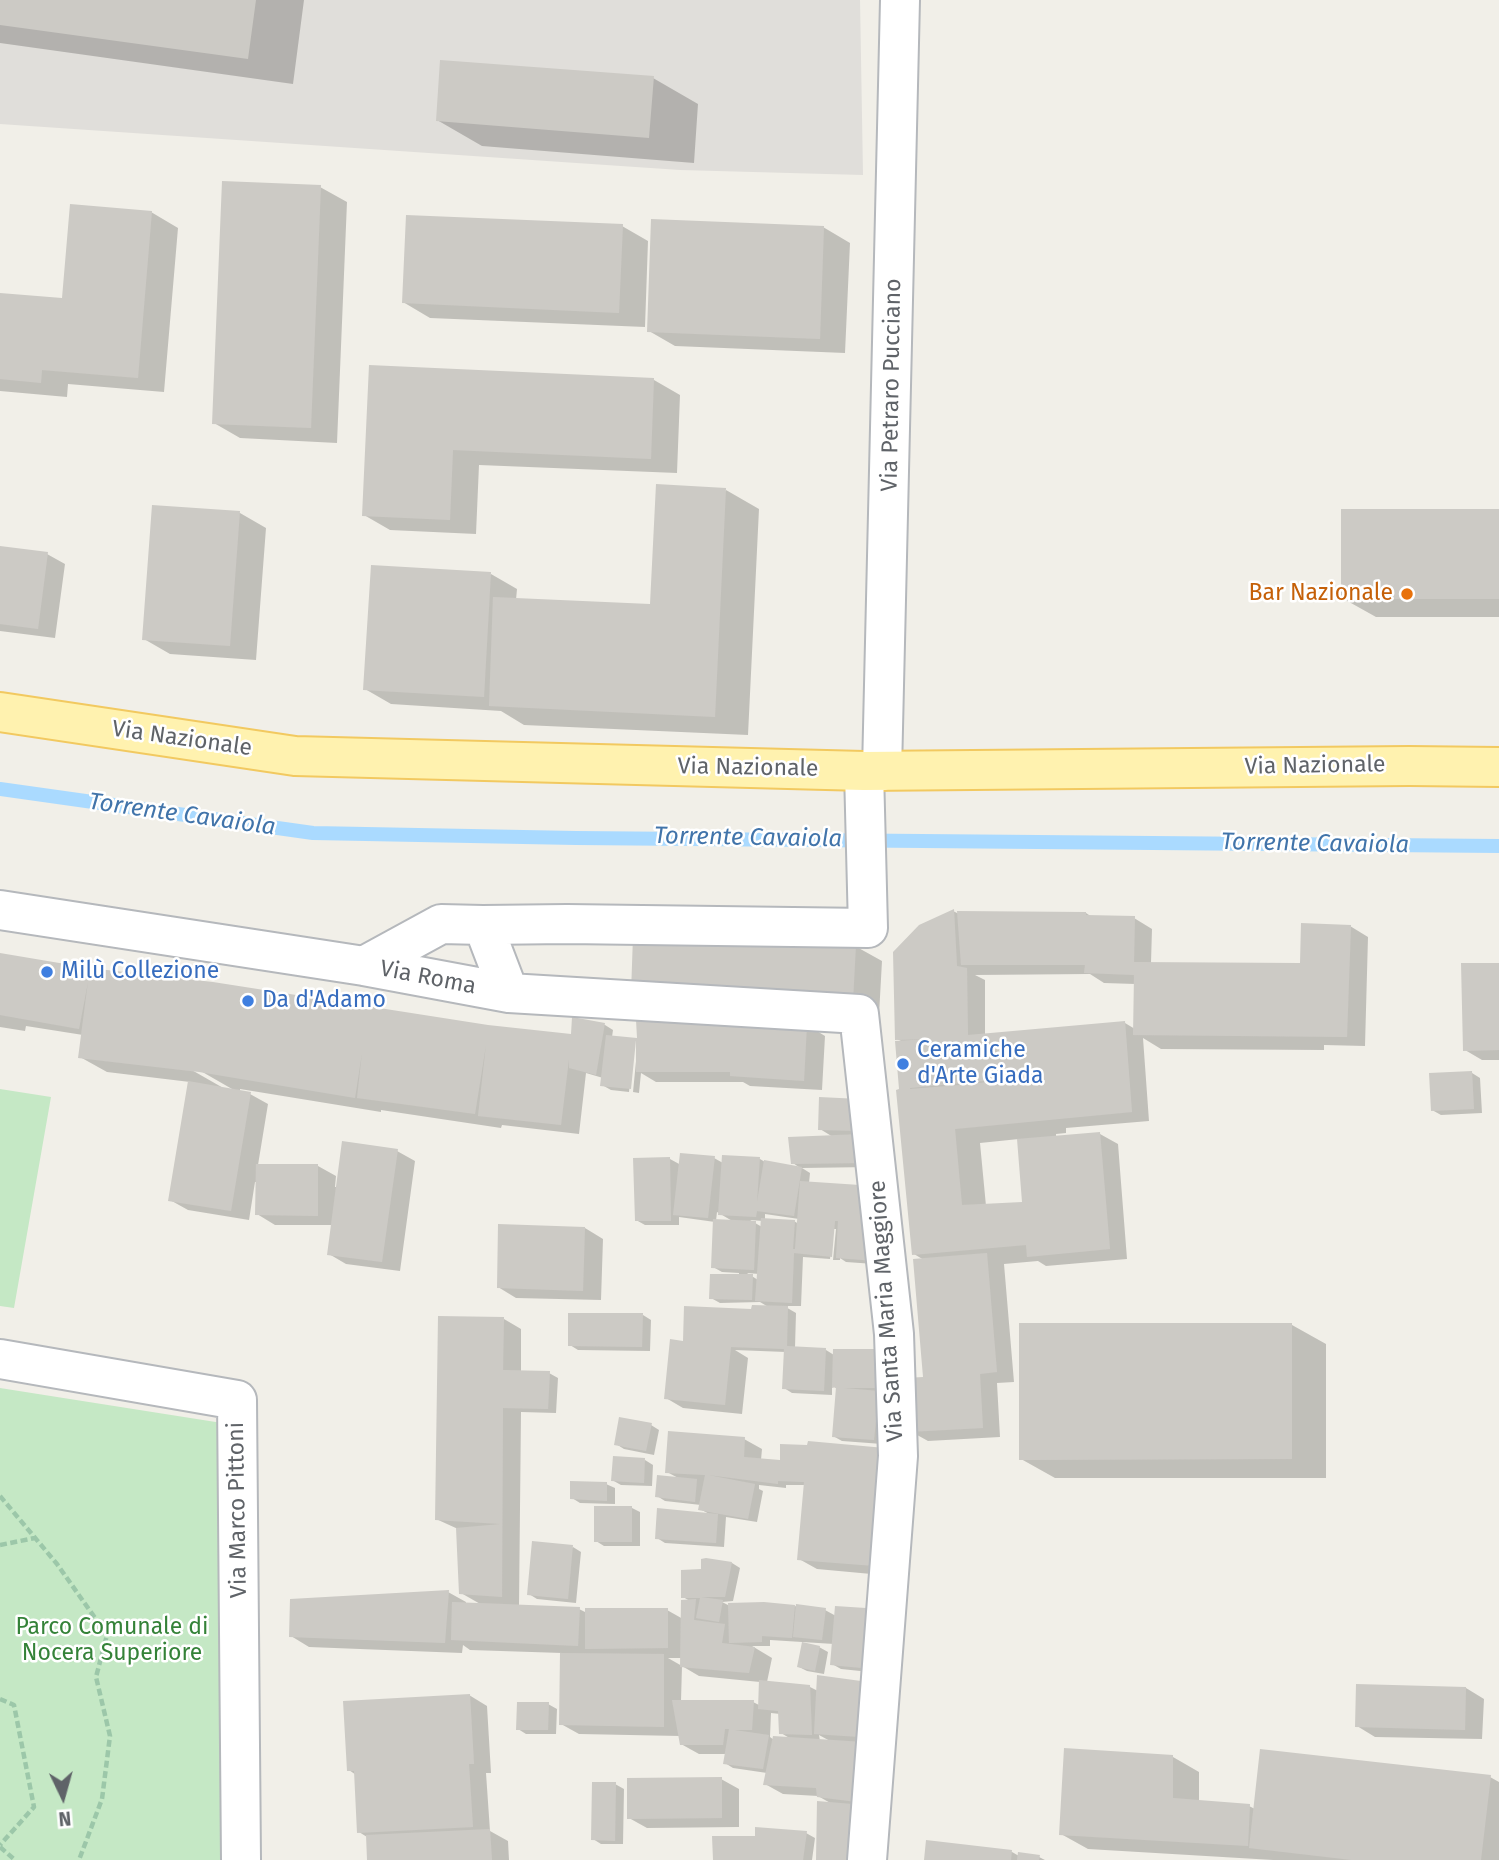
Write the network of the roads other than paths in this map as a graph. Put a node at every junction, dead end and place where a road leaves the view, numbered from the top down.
1 (900, 0) edge
2 (0, 712) edge
3 (1499, 767) edge
4 (871, 780) junction
5 (0, 910) edge
6 (484, 925) junction
7 (364, 966) junction
8 (509, 993) junction
9 (859, 1014) joint
10 (0, 1359) edge
11 (241, 1860) edge
12 (867, 1860) edge

1 - 4 street, Via Petraro Pucciano
2 - 4 main road, Via Nazionale
3 - 4 main road, Via Nazionale
4 - 6 street, Via Petraro Pucciano
5 - 7 street, Via Roma
6 - 7 street
6 - 8 street
7 - 8 street, Via Roma
8 - 9 street, Via Roma
9 - 12 street, Via Santa Maria Maggiore
10 - 11 street, Via Marco Pittoni

